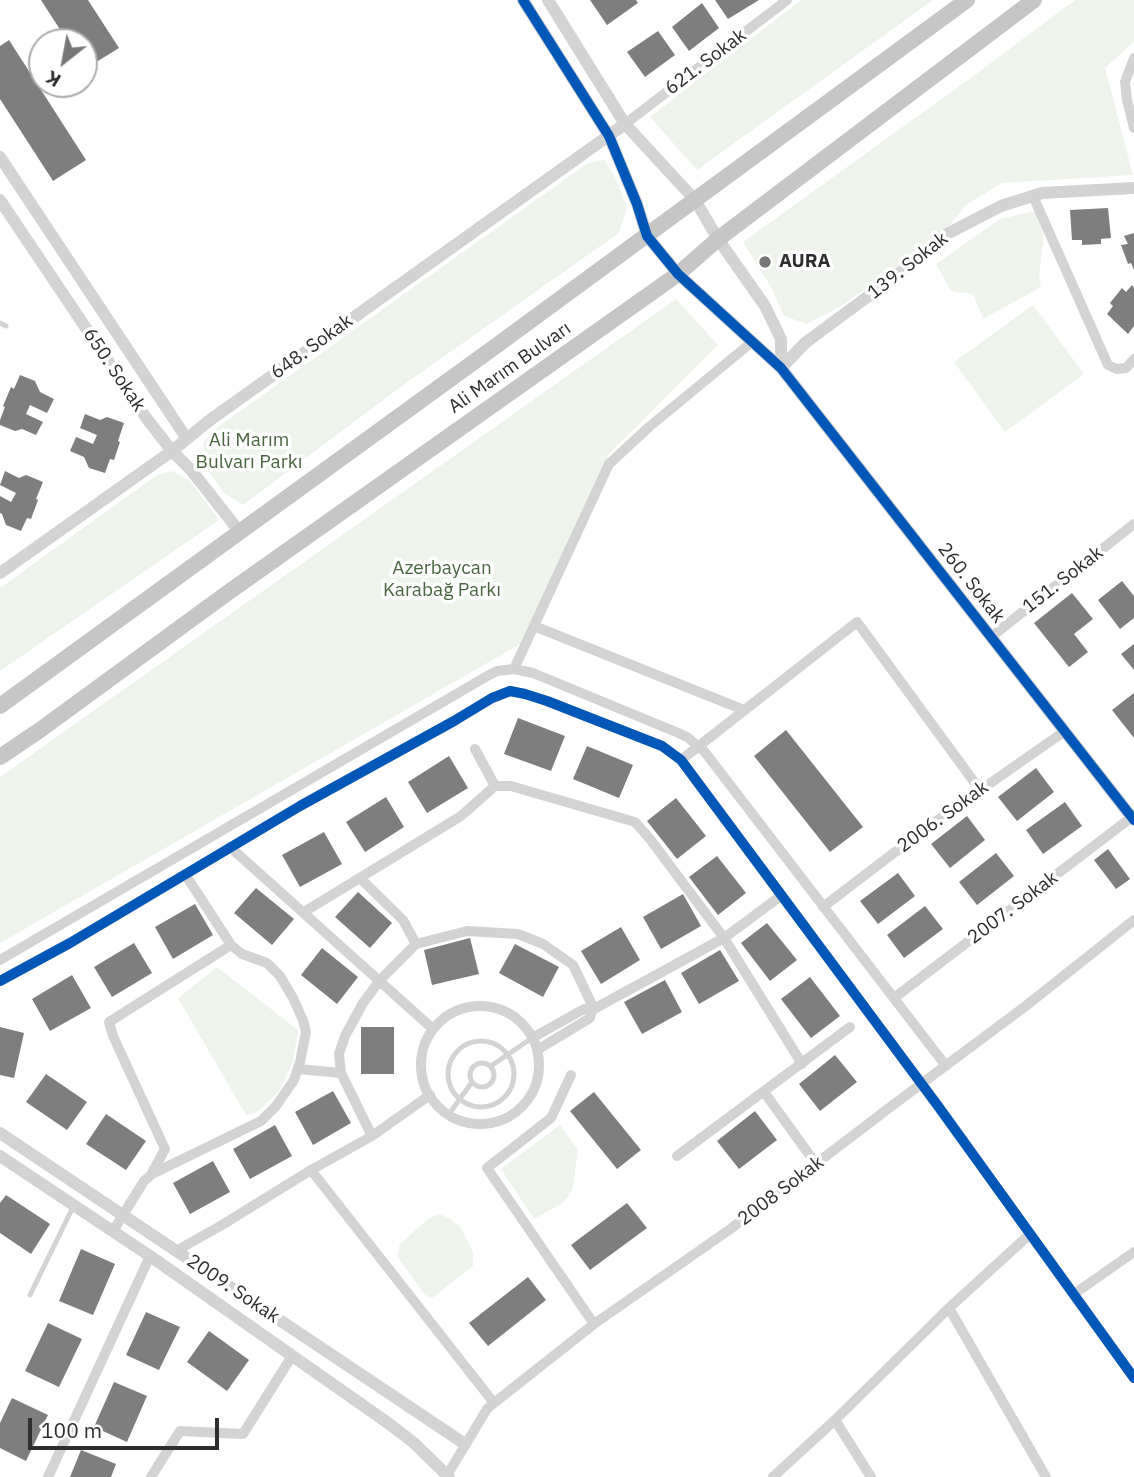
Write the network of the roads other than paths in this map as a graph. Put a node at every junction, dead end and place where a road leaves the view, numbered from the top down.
1 (523, 0) edge
2 (548, 0) edge
3 (787, 0) edge
4 (967, 0) edge
5 (1034, 0) edge
6 (1133, 59) edge
7 (625, 124) junction
8 (1134, 128) edge
9 (609, 135) junction
10 (0, 157) edge
11 (1134, 188) edge
12 (1033, 196) junction
13 (0, 200) edge
14 (695, 200) junction
15 (647, 236) junction
16 (718, 239) junction
17 (678, 274) junction
18 (752, 342) junction
19 (1134, 359) edge
20 (781, 368) junction
21 (187, 439) junction
22 (172, 450) junction
23 (1134, 524) edge
24 (239, 531) junction
25 (0, 573) edge
26 (534, 626) junction
27 (991, 637) junction
28 (514, 669) junction
29 (0, 706) edge
30 (744, 710) junction
31 (1065, 731) junction
32 (698, 746) junction
33 (475, 749) dead end
34 (0, 757) edge
35 (681, 760) junction
36 (495, 786) junction
37 (980, 790) junction
38 (1133, 818) edge
39 (230, 847) junction
40 (185, 874) junction
41 (360, 878) junction
42 (782, 895) junction
43 (823, 906) junction
44 (304, 912) junction
45 (1134, 920) edge
46 (724, 938) junction
47 (416, 944) junction
48 (231, 945) junction
49 (0, 960) edge
50 (380, 980) junction
51 (0, 981) edge
52 (894, 998) junction
53 (593, 1009) junction
54 (850, 1027) dead end
55 (433, 1029) junction
56 (532, 1038) junction
57 (537, 1049) junction
58 (508, 1054) junction
59 (802, 1064) junction
60 (491, 1066) junction
61 (946, 1066) junction
62 (298, 1069) junction
63 (341, 1073) junction
64 (571, 1075) dead end
65 (472, 1082) junction
66 (921, 1084) junction
67 (764, 1092) junction
68 (430, 1095) junction
69 (460, 1099) junction
70 (449, 1114) junction
71 (0, 1133) edge
72 (372, 1136) junction
73 (0, 1156) edge
74 (677, 1156) dead end
75 (816, 1164) junction
76 (311, 1170) junction
77 (152, 1174) junction
78 (75, 1185) junction
79 (70, 1203) junction
80 (122, 1214) junction
81 (113, 1231) junction
82 (1030, 1234) junction
83 (176, 1251) junction
84 (1134, 1252) edge
85 (150, 1256) junction
86 (1073, 1294) junction
87 (30, 1295) dead end
88 (949, 1308) junction
89 (594, 1324) junction
90 (292, 1356) junction
91 (1134, 1378) edge
92 (494, 1403) junction
93 (835, 1420) junction
94 (465, 1444) junction
95 (447, 1476) edge
96 (48, 1477) edge
97 (151, 1477) edge
98 (773, 1477) edge
99 (872, 1477) edge
100 (1046, 1477) edge

1 - 9 street
2 - 7 street
3 - 7 street, 621. Sokak
4 - 14 main road, Ali Marım Bulvarı
5 - 16 main road, Ali Marım Bulvarı
6 - 8 street
7 - 9 street, 648. Sokak
7 - 14 street
9 - 15 street
9 - 21 street, 648. Sokak
10 - 21 street
11 - 12 street, 139. Sokak
12 - 19 street
12 - 20 street, 139. Sokak
13 - 22 street, 650. Sokak
14 - 15 main road, Ali Marım Bulvarı
14 - 16 street
15 - 17 street, 260. Sokak
15 - 24 main road, Ali Marım Bulvarı
16 - 17 main road, Ali Marım Bulvarı
16 - 20 street
17 - 18 street, 260. Sokak
17 - 34 main road, Ali Marım Bulvarı
18 - 20 street, 260. Sokak
18 - 26 street
20 - 27 street, 260. Sokak
21 - 22 street, 648. Sokak
22 - 24 street, 650. Sokak
22 - 25 street, 648. Sokak
23 - 27 street, 151. Sokak
24 - 29 main road, Ali Marım Bulvarı
26 - 28 street
26 - 30 street
27 - 31 street, 260. Sokak
28 - 32 street
28 - 49 street
30 - 32 street
30 - 37 street
31 - 37 street, 2006. Sokak
31 - 38 street, 260. Sokak
32 - 35 street
32 - 43 street
33 - 36 street
35 - 39 street
35 - 42 street
36 - 41 street
36 - 46 street
37 - 43 street, 2006. Sokak
38 - 52 street, 2007. Sokak
39 - 40 street
39 - 44 street
40 - 48 street
40 - 51 street
41 - 44 street
41 - 47 street
42 - 46 street
42 - 66 street
43 - 52 street
44 - 50 street
45 - 61 street, 2008 Sokak
46 - 53 street
46 - 59 street
47 - 50 street
47 - 53 street
48 - 62 street
48 - 77 street
50 - 55 street
50 - 63 street
52 - 61 street
53 - 56 street
53 - 57 street
54 - 59 street
55 - 56 street
55 - 68 street
56 - 57 street
56 - 58 lane
57 - 70 street
58 - 60 lane
58 - 69 lane
58 - 69 lane
59 - 67 street
60 - 65 lane
60 - 65 lane
61 - 66 street, 2008 Sokak
62 - 63 street
62 - 77 street
63 - 72 street
64 - 89 street
65 - 69 lane
66 - 75 street, 2008 Sokak
66 - 82 street
67 - 74 street
67 - 75 street
68 - 70 street
68 - 72 street
69 - 70 lane
71 - 78 street, 2009. Sokak
72 - 76 street
73 - 79 street, 2009. Sokak
75 - 89 street, 2008 Sokak
76 - 83 street
76 - 92 street
77 - 80 street
78 - 79 street
78 - 80 street, 2009. Sokak
79 - 81 street, 2009. Sokak
79 - 87 lane
80 - 81 street
80 - 83 street, 2009. Sokak
81 - 85 street, 2009. Sokak
82 - 86 street
82 - 88 street
83 - 94 street, 2009. Sokak
84 - 86 street
85 - 90 street, 2009. Sokak
85 - 96 street
86 - 91 street
88 - 93 street
88 - 100 street
89 - 92 street, 2008 Sokak
90 - 95 street, 2009. Sokak
90 - 97 street
92 - 94 street, 2008 Sokak
93 - 98 street
93 - 99 street
94 - 95 street, 2008 Sokak

